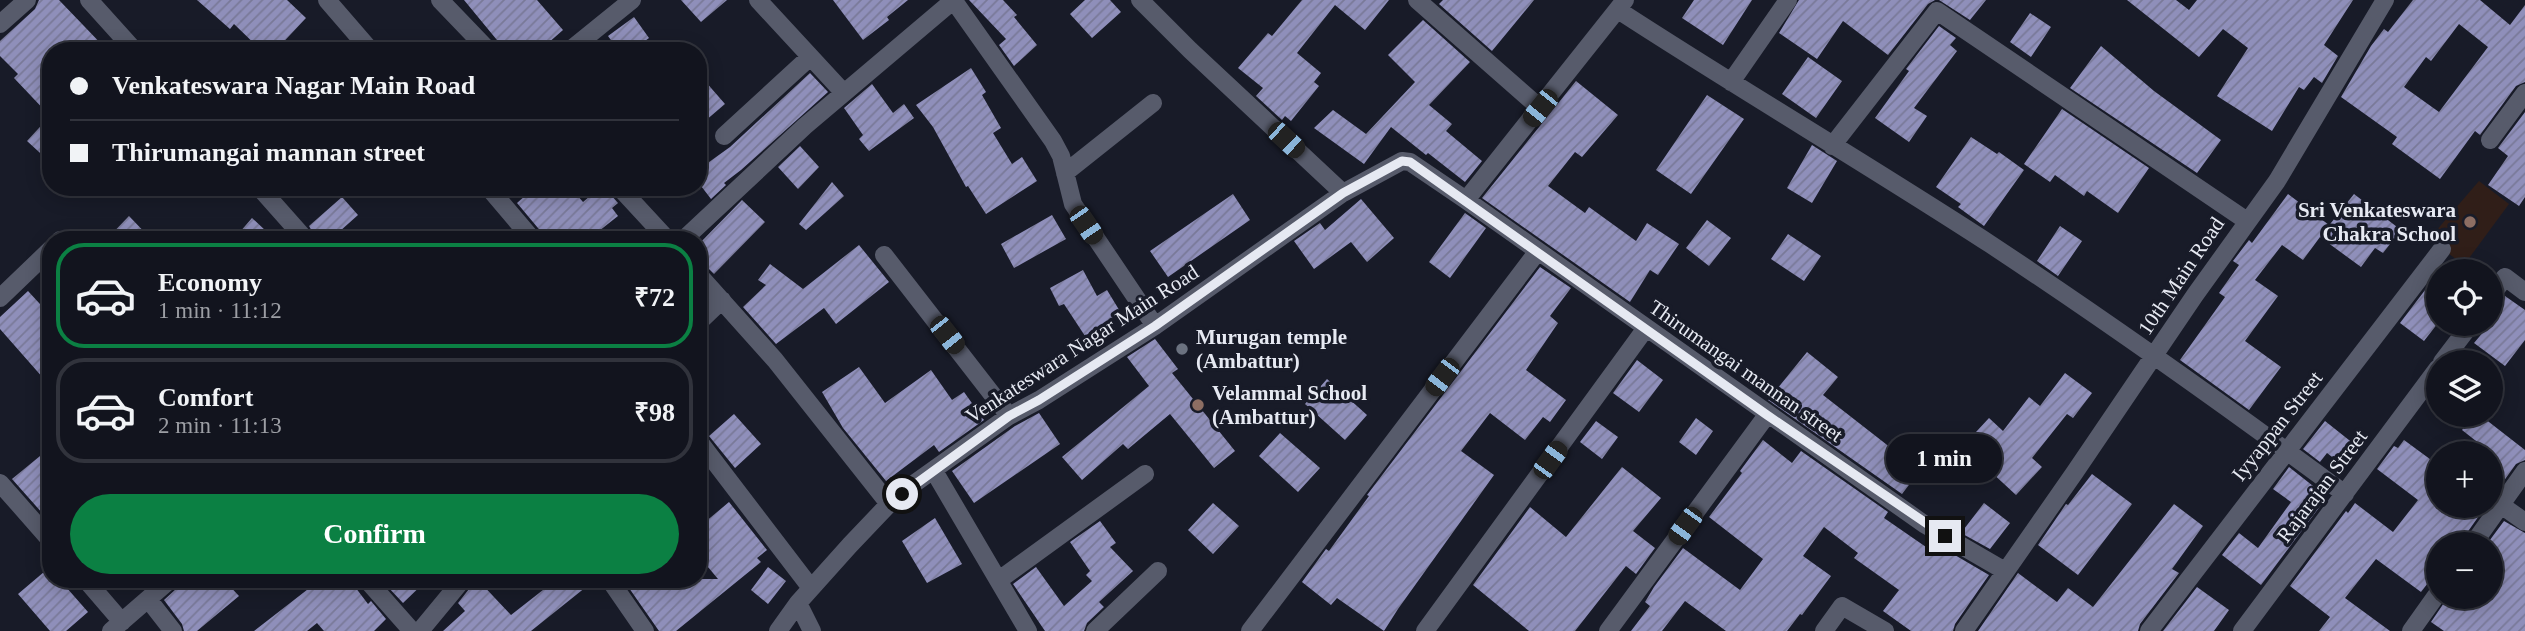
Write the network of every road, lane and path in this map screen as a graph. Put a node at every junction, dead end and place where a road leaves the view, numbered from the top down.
1 (27, 0) edge
2 (89, 0) edge
3 (327, 0) edge
4 (440, 0) edge
5 (632, 0) edge
6 (758, 0) edge
7 (954, 0) edge
8 (1140, 0) edge
9 (1418, 0) edge
10 (1788, 0) edge
11 (2385, 0) edge
12 (1621, 5) edge
13 (0, 24) edge
14 (127, 42) edge
15 (363, 42) edge
16 (480, 42) edge
17 (580, 42) edge
18 (810, 57) junction
19 (1731, 82) junction
20 (844, 93) junction
21 (2525, 93) edge
22 (1153, 103) dead end
23 (1540, 108) junction
24 (724, 136) dead end
25 (2490, 140) dead end
26 (1832, 146) junction
27 (1410, 162) joint
28 (1065, 173) junction
29 (1343, 193) junction
30 (267, 196) edge
31 (496, 196) edge
32 (626, 196) edge
33 (1466, 200) junction
34 (2247, 221) junction
35 (298, 231) edge
36 (525, 231) edge
37 (660, 231) edge
38 (693, 231) edge
39 (2442, 249) dead end
40 (1538, 251) junction
41 (884, 255) dead end
42 (42, 258) edge
43 (2503, 280) edge
44 (707, 284) edge
45 (2525, 292) edge
46 (0, 298) edge
47 (722, 300) junction
48 (707, 314) edge
49 (1155, 326) junction
50 (1646, 328) junction
51 (2462, 336) edge
52 (2451, 350) edge
53 (2154, 356) junction
54 (2426, 384) edge
55 (1767, 415) junction
56 (1009, 416) junction
57 (2287, 451) junction
58 (707, 452) edge
59 (934, 471) junction
60 (2525, 471) edge
61 (1145, 474) dead end
62 (0, 483) edge
63 (2345, 494) junction
64 (2503, 502) edge
65 (889, 504) junction
66 (2503, 506) edge
67 (2525, 522) edge
68 (42, 531) edge
69 (1158, 570) dead end
70 (2005, 571) junction
71 (999, 580) junction
72 (91, 588) edge
73 (160, 588) edge
74 (374, 588) edge
75 (456, 588) edge
76 (615, 588) edge
77 (811, 588) junction
78 (148, 599) junction
79 (798, 603) junction
80 (2427, 609) edge
81 (117, 626) edge
82 (173, 631) edge
83 (412, 631) edge
84 (420, 631) edge
85 (645, 631) edge
86 (778, 631) edge
87 (812, 631) edge
88 (1028, 631) edge
89 (1095, 631) edge
90 (1250, 631) edge
91 (1425, 631) edge
92 (1608, 631) edge
93 (1824, 631) edge
94 (1885, 631) edge
95 (1964, 631) edge
96 (2149, 631) edge
97 (2242, 631) edge
98 (2411, 631) edge

1 - 13 street
2 - 14 street
3 - 15 street
4 - 16 street
5 - 17 street
6 - 18 street
7 - 20 street
7 - 28 street
8 - 29 street
9 - 23 street
10 - 19 street
11 - 34 street, 10th Main Road
12 - 19 street
12 - 23 street
18 - 20 street
18 - 24 street
19 - 26 street
20 - 38 street
21 - 25 street
22 - 28 street
23 - 33 street
26 - 34 street
26 - 53 street
27 - 29 street, Venkateswara Nagar Main Road
27 - 33 street, Thirumangai mannan street
28 - 49 street
29 - 49 street, Venkateswara Nagar Main Road
30 - 35 street
31 - 36 street
32 - 37 street
33 - 40 street, Thirumangai mannan street
34 - 53 street, 10th Main Road
39 - 57 street, Iyyappan Street
40 - 50 street, Thirumangai mannan street
40 - 90 street
41 - 56 street
42 - 46 street
43 - 45 street
44 - 47 street
47 - 48 street
47 - 65 street
49 - 56 street, Venkateswara Nagar Main Road
50 - 55 street, Thirumangai mannan street
50 - 91 street
51 - 52 street
53 - 57 street
53 - 70 street, 10th Main Road
54 - 63 street, Rajarajan Street
55 - 70 street, Thirumangai mannan street
55 - 92 street
56 - 59 street, Venkateswara Nagar Main Road
57 - 63 street
57 - 96 street, Iyyappan Street
58 - 77 street
59 - 65 street, Venkateswara Nagar Main Road
59 - 71 street
60 - 64 street
61 - 71 street
62 - 68 street
63 - 97 street, Rajarajan Street
65 - 77 street, Venkateswara Nagar Main Road
66 - 67 street
69 - 89 street
70 - 95 street, 10th Main Road
71 - 88 street
72 - 81 street
73 - 78 street
74 - 83 street
75 - 84 street
76 - 85 street
77 - 79 street, Venkateswara Nagar Main Road
78 - 81 street
78 - 82 street
79 - 86 street, Venkateswara Nagar Main Road
79 - 87 street
80 - 98 street
93 - 94 street

